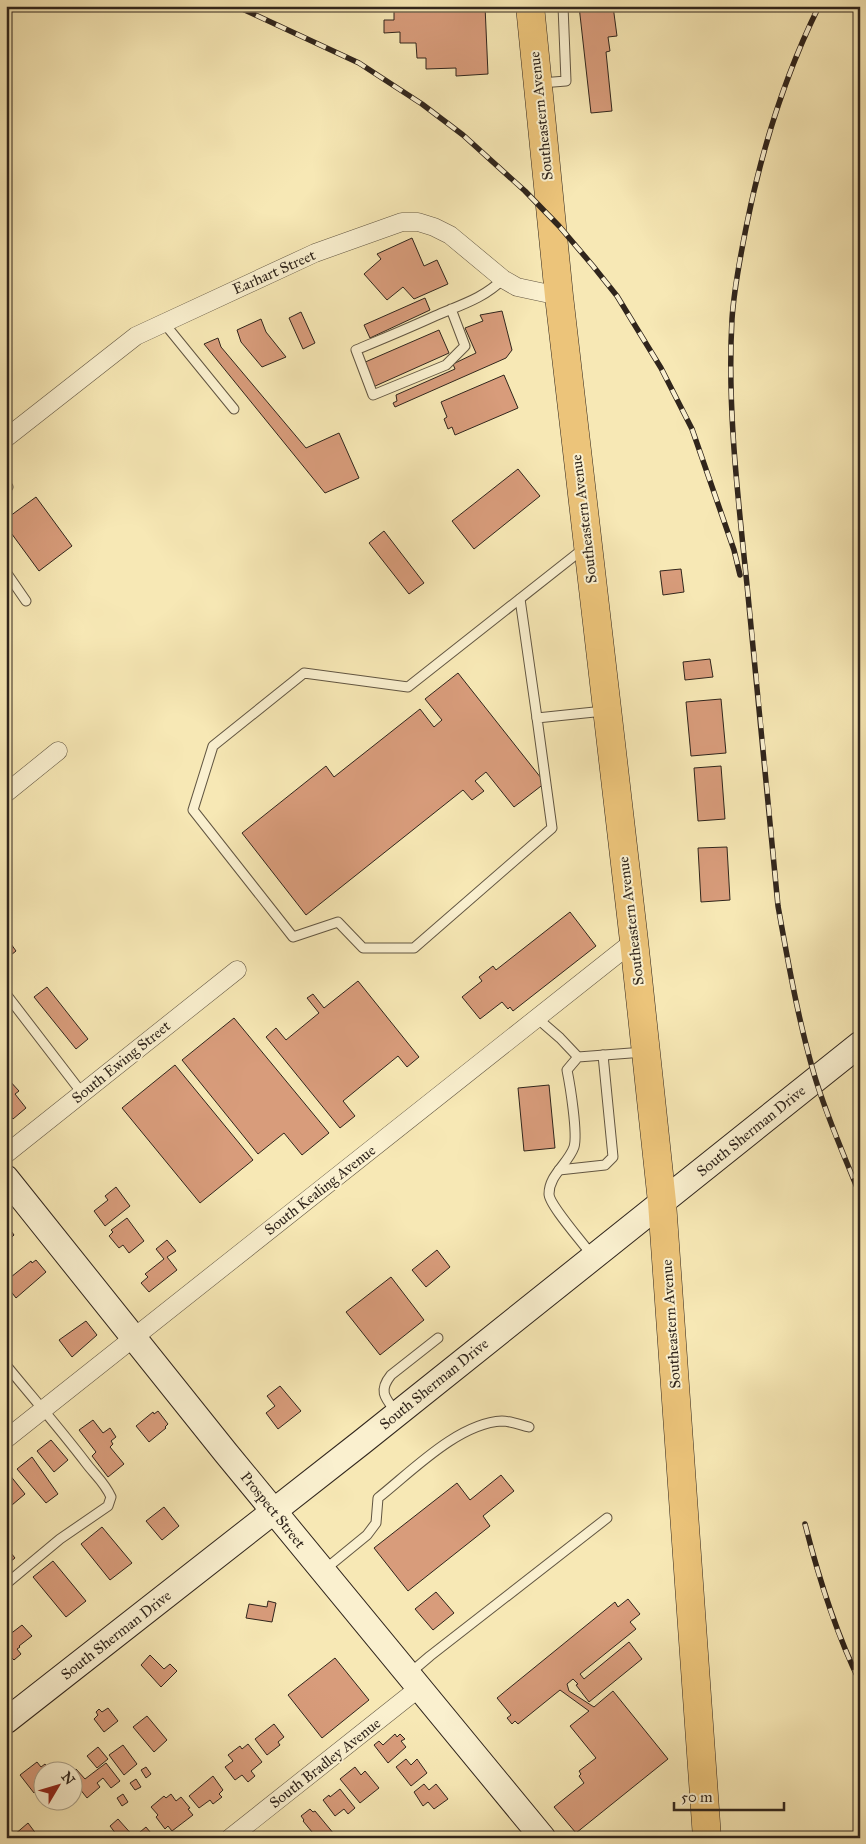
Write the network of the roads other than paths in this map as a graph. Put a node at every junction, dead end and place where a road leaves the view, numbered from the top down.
1 (530, 6) edge
2 (563, 6) edge
3 (538, 83) junction
4 (503, 278) junction
5 (559, 296) junction
6 (450, 310) junction
7 (164, 323) junction
8 (234, 409) dead end
9 (6, 438) edge
10 (6, 485) edge
11 (6, 489) edge
12 (588, 546) junction
13 (6, 572) edge
14 (520, 599) junction
15 (26, 601) dead end
16 (607, 711) junction
17 (537, 718) junction
18 (58, 751) dead end
19 (6, 793) edge
20 (634, 941) junction
21 (237, 970) dead end
22 (6, 994) edge
23 (537, 1018) junction
24 (860, 1044) edge
25 (646, 1052) junction
26 (603, 1056) junction
27 (578, 1057) junction
28 (82, 1093) junction
29 (6, 1154) edge
30 (558, 1170) junction
31 (6, 1178) edge
32 (662, 1202) junction
33 (594, 1257) junction
34 (134, 1337) junction
35 (438, 1338) dead end
36 (6, 1365) edge
37 (42, 1410) junction
38 (398, 1414) junction
39 (529, 1428) dead end
40 (6, 1439) edge
41 (275, 1511) junction
42 (607, 1518) dead end
43 (323, 1571) junction
44 (6, 1584) edge
45 (414, 1682) junction
46 (6, 1721) edge
47 (230, 1838) edge
48 (543, 1838) edge
49 (707, 1838) edge

1 - 3 main road, Southeastern Avenue
2 - 3 lane
3 - 5 main road, Southeastern Avenue
4 - 5 street, Earhart Street
4 - 6 lane
4 - 7 street, Earhart Street
5 - 12 main road, Southeastern Avenue
6 - 6 lane
7 - 8 lane
7 - 9 street, Earhart Street
10 - 11 lane
12 - 14 lane
12 - 16 main road, Southeastern Avenue
13 - 15 lane
14 - 17 lane
14 - 17 lane
16 - 17 lane
16 - 20 main road, Southeastern Avenue
18 - 19 street
20 - 23 street, South Kealing Avenue
20 - 25 main road, Southeastern Avenue
21 - 28 street, South Ewing Street
22 - 28 lane
23 - 27 lane
23 - 34 street, South Kealing Avenue
24 - 32 main road, South Sherman Drive
25 - 26 lane
25 - 32 main road, Southeastern Avenue
26 - 27 lane
26 - 30 lane
27 - 30 lane
28 - 29 street, South Ewing Street
30 - 33 lane
31 - 34 main road, Prospect Street
32 - 33 main road, South Sherman Drive
32 - 49 main road, Southeastern Avenue
33 - 38 main road, South Sherman Drive
34 - 37 street, South Kealing Avenue
34 - 41 main road, Prospect Street
35 - 38 lane
36 - 37 lane
37 - 40 street, South Kealing Avenue
37 - 44 lane
38 - 41 main road, South Sherman Drive
39 - 43 lane
41 - 43 main road, Prospect Street
41 - 46 main road, South Sherman Drive
42 - 45 lane
43 - 45 main road, Prospect Street
45 - 47 street, South Bradley Avenue
45 - 48 main road, Prospect Street

